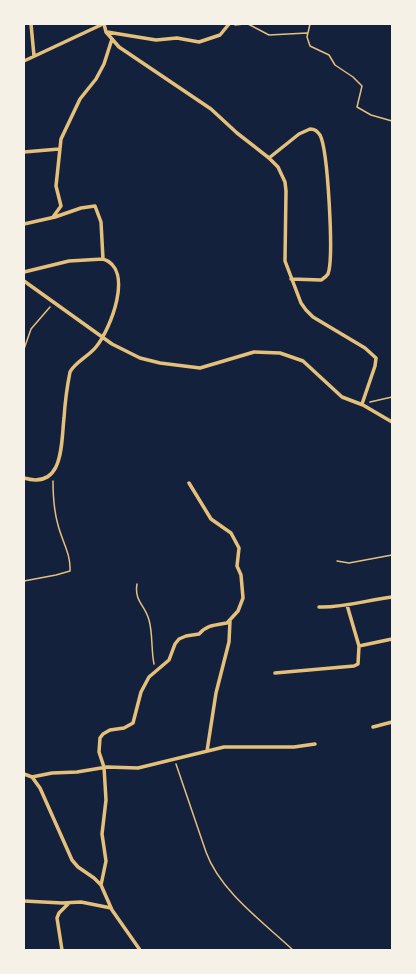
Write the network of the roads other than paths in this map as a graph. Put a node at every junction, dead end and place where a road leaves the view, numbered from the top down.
1 (31, 24) edge
2 (103, 24) edge
3 (228, 25) edge
4 (106, 32) junction
5 (112, 39) junction
6 (34, 56) junction
7 (24, 61) edge
8 (59, 149) junction
9 (24, 152) edge
10 (269, 158) junction
11 (53, 217) junction
12 (24, 224) edge
13 (104, 259) junction
14 (24, 272) edge
15 (291, 279) junction
16 (24, 281) edge
17 (103, 338) junction
18 (362, 405) junction
19 (392, 422) edge
20 (24, 478) edge
21 (189, 483) dead end
22 (392, 597) edge
23 (347, 605) junction
24 (319, 607) dead end
25 (230, 621) junction
26 (392, 639) edge
27 (359, 646) junction
28 (275, 673) dead end
29 (392, 722) edge
30 (373, 727) dead end
31 (316, 744) dead end
32 (207, 751) junction
33 (104, 767) junction
34 (24, 774) edge
35 (32, 777) junction
36 (101, 885) junction
37 (24, 901) edge
38 (70, 903) junction
39 (111, 908) junction
40 (62, 950) edge
41 (140, 950) edge

1 - 6 street
2 - 4 street
2 - 6 street
3 - 4 street
4 - 5 street
5 - 8 street
5 - 10 street
6 - 7 street
8 - 9 street
8 - 11 street
10 - 15 street
10 - 15 street
11 - 12 street
11 - 13 street
13 - 14 street
13 - 17 street
15 - 18 street
16 - 17 street
17 - 18 street
17 - 20 street
18 - 19 street
21 - 25 street
22 - 23 street
23 - 24 street
23 - 27 street
25 - 32 street
25 - 33 street
26 - 27 street
27 - 28 street
29 - 30 street
31 - 32 street
32 - 33 street
33 - 35 street
33 - 36 street
34 - 35 street
35 - 36 street
36 - 39 street
37 - 38 street
38 - 39 street
38 - 40 street
39 - 41 street

